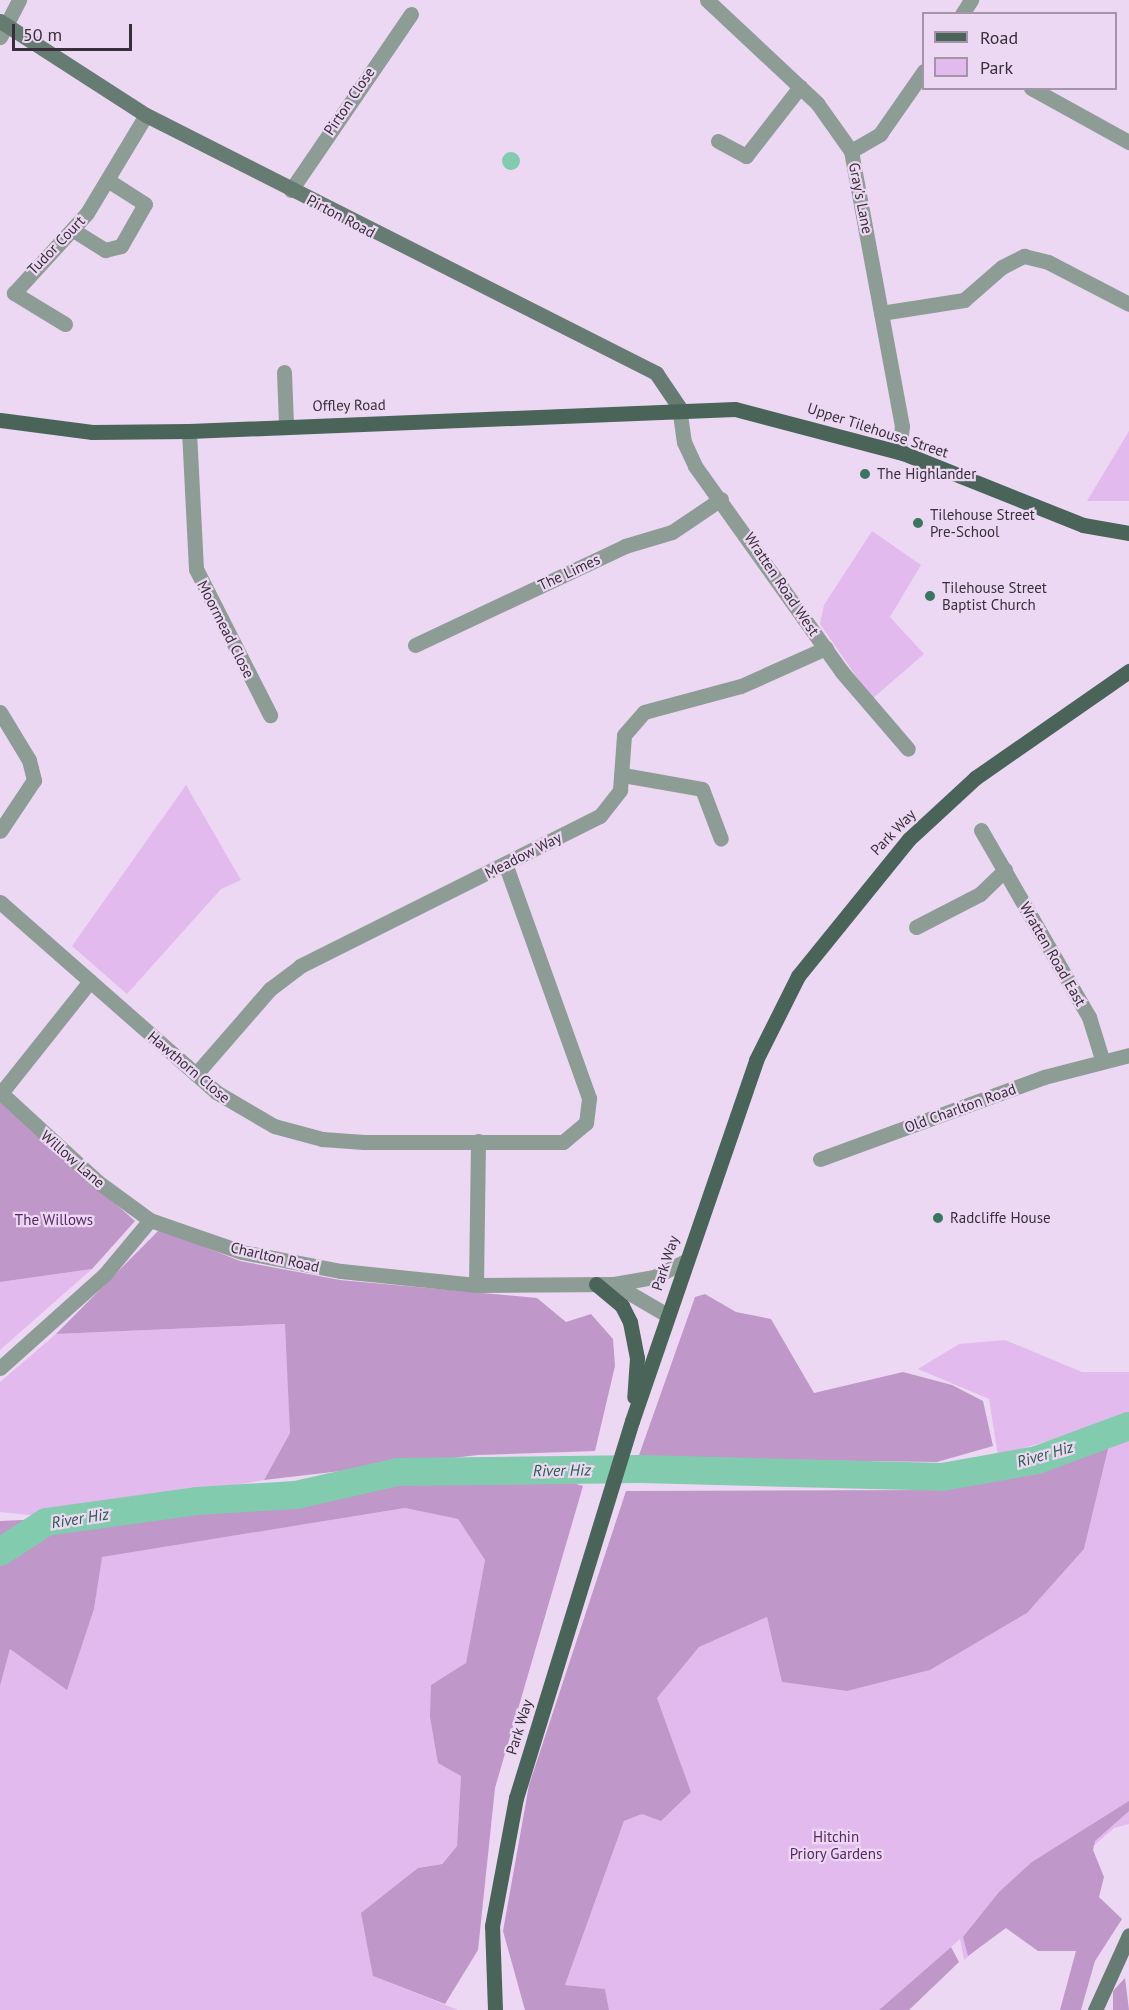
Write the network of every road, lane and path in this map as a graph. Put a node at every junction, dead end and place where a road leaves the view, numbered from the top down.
1 (18, 0) edge
2 (707, 0) edge
3 (411, 14) dead end
4 (2, 28) edge
5 (922, 74) edge
6 (800, 87) junction
7 (1035, 90) edge
8 (146, 115) junction
9 (718, 141) dead end
10 (1129, 142) edge
11 (851, 151) junction
12 (109, 181) junction
13 (291, 190) junction
14 (73, 230) junction
15 (1129, 304) edge
16 (881, 313) junction
17 (65, 324) dead end
18 (284, 372) dead end
19 (679, 407) junction
20 (0, 420) edge
21 (286, 425) junction
22 (189, 431) junction
23 (899, 452) junction
24 (721, 499) junction
25 (1129, 533) edge
26 (415, 645) dead end
27 (826, 648) junction
28 (1129, 671) edge
29 (0, 712) edge
30 (270, 715) dead end
31 (908, 749) dead end
32 (623, 775) junction
33 (981, 830) dead end
34 (0, 831) edge
35 (721, 840) dead end
36 (505, 864) junction
37 (1005, 870) junction
38 (0, 902) edge
39 (916, 927) dead end
40 (90, 981) junction
41 (1129, 1055) edge
42 (1102, 1059) junction
43 (196, 1074) junction
44 (0, 1092) edge
45 (478, 1141) junction
46 (820, 1160) dead end
47 (150, 1220) junction
48 (684, 1262) junction
49 (596, 1284) junction
50 (615, 1284) junction
51 (476, 1286) junction
52 (667, 1316) junction
53 (0, 1368) edge
54 (632, 1421) junction
55 (1126, 1938) edge
56 (495, 2010) edge
57 (1095, 2010) edge

1 - 4 street
2 - 6 street, Gray's Lane
3 - 13 street, Pirton Close
4 - 8 main road, Pirton Road
5 - 11 street
6 - 9 street
6 - 11 street, Gray's Lane
7 - 10 street
8 - 12 street, Tudor Court
8 - 13 main road, Pirton Road
11 - 16 street, Gray's Lane
12 - 14 street, Tudor Court
12 - 14 street
13 - 19 main road, Pirton Road
14 - 17 street, Tudor Court
15 - 16 street
16 - 23 street, Gray's Lane
18 - 21 street
19 - 21 main road, Offley Road
19 - 23 main road, Upper Tilehouse Street
19 - 24 street, Wratten Road West
20 - 22 main road, Offley Road
21 - 22 main road, Offley Road
22 - 30 street, Moormead Close
23 - 25 main road, Upper Tilehouse Street
24 - 26 street, The Limes
24 - 27 street, Wratten Road West
27 - 31 street, Wratten Road West
27 - 32 street, Meadow Way
28 - 48 main road, Park Way
29 - 34 street
32 - 35 street
32 - 36 street, Meadow Way
33 - 37 street, Wratten Road East
36 - 43 street, Meadow Way
36 - 45 street, Hawthorn Close
37 - 39 street
37 - 42 street, Wratten Road East
38 - 40 street, Hawthorn Close
40 - 43 street, Hawthorn Close
40 - 44 street
41 - 42 street
42 - 46 street, Old Charlton Road
43 - 45 street, Hawthorn Close
44 - 47 street, Willow Lane
45 - 51 street
47 - 51 street, Charlton Road
47 - 53 street
48 - 50 street, Charlton Road
48 - 52 main road, Park Way
49 - 50 street, Charlton Road
49 - 51 street, Charlton Road
49 - 54 main road
50 - 52 street
52 - 54 main road, Park Way
54 - 56 main road, Park Way
55 - 57 main road

